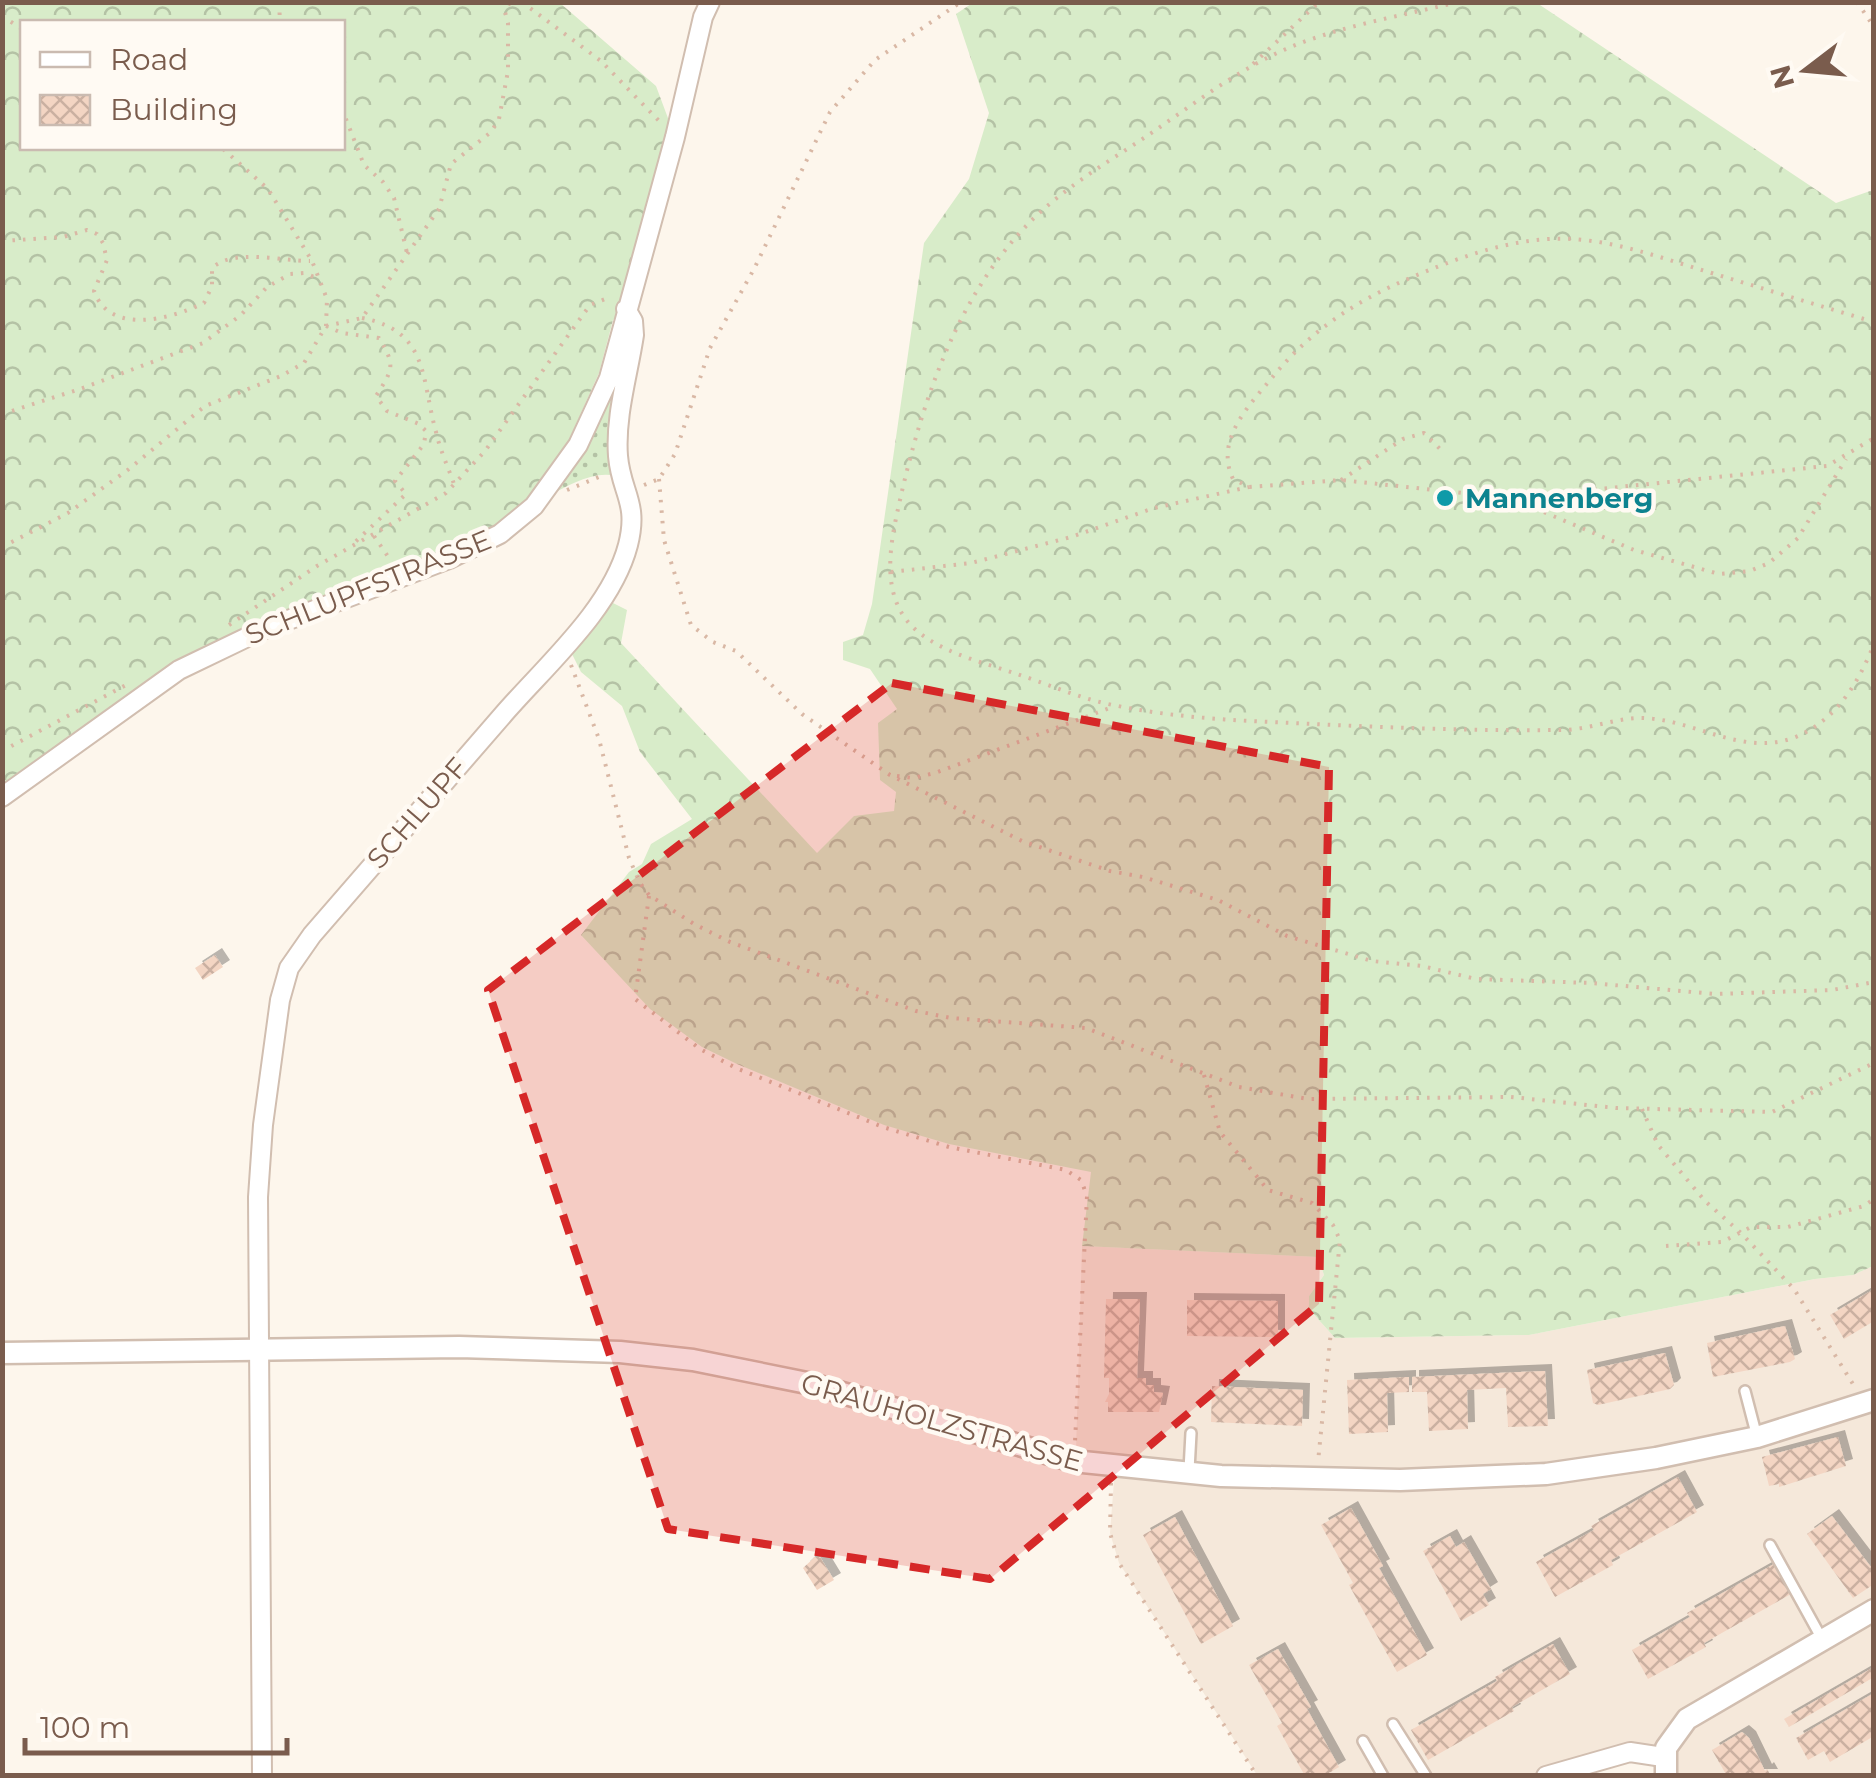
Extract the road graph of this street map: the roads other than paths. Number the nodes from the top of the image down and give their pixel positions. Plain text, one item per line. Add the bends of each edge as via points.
1 (710, 2) edge
2 (626, 309) junction
3 (2, 797) edge
4 (258, 1348) junction
5 (2, 1353) edge
6 (1745, 1391) dead end
7 (1869, 1402) edge
8 (1191, 1433) dead end
9 (1757, 1437) junction
10 (1189, 1473) junction
11 (1770, 1546) dead end
12 (1874, 1610) edge
13 (1823, 1640) junction
14 (1393, 1724) dead end
15 (1363, 1741) dead end
16 (1664, 1766) edge
17 (262, 1776) edge
18 (1383, 1776) edge
19 (1426, 1776) edge
20 (1546, 1776) edge

1 - 2 street, SCHLUPFSTRASSE
2 - 3 street, SCHLUPFSTRASSE via 609,378 578,445 540,498 500,534 192,663
2 - 4 street, SCHLUPF via 634,335 618,442 631,526 608,590 289,968 262,1137
4 - 5 street, GRAUHOLZSTRASSE
4 - 10 street, GRAUHOLZSTRASSE via 540,1349 692,1360 812,1384 1074,1462
4 - 17 street, SCHLUPF
6 - 9 lane
7 - 9 street, GRAUHOLZSTRASSE
8 - 10 lane
9 - 10 street, GRAUHOLZSTRASSE via 1546,1474 1400,1480
11 - 13 lane
12 - 13 street
13 - 16 street via 1696,1712 1676,1730
14 - 19 lane
15 - 18 lane
16 - 20 street via 1630,1752

